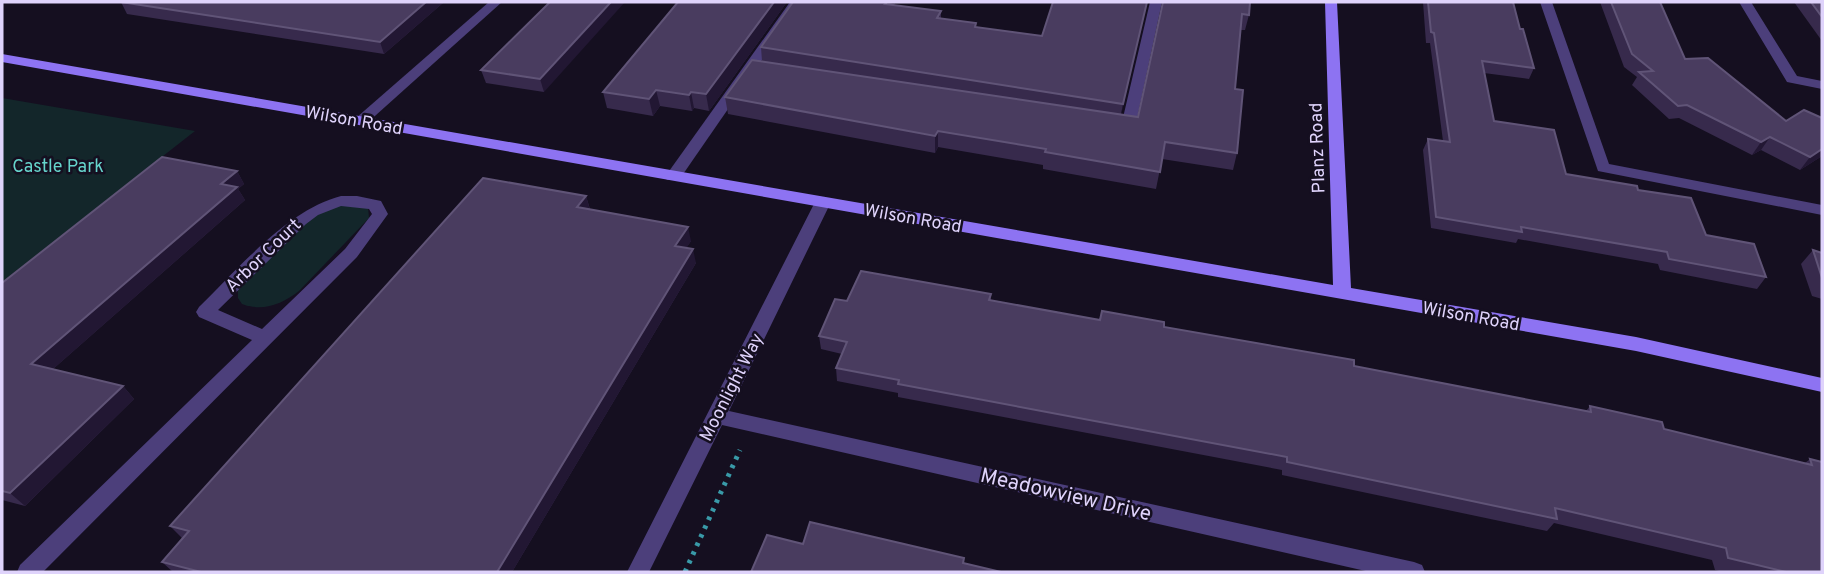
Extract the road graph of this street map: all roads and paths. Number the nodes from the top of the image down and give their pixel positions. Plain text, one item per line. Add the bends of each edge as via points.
1 (496, 2) edge
2 (796, 2) edge
3 (1156, 2) edge
4 (1331, 2) edge
5 (1546, 2) edge
6 (1745, 2) edge
7 (2, 58) edge
8 (1822, 85) edge
9 (362, 121) junction
10 (1101, 123) edge
11 (673, 177) junction
12 (823, 202) junction
13 (1822, 211) edge
14 (1342, 294) junction
15 (263, 337) junction
16 (1822, 385) edge
17 (717, 416) junction
18 (752, 424) junction
19 (28, 572) edge
20 (638, 572) edge
21 (685, 572) edge
22 (1415, 572) edge

1 - 9 street
2 - 11 street via 757,69
3 - 10 street via 1128,128
4 - 14 street, Planz Road
5 - 13 street via 1603,168
6 - 8 street via 1792,79
7 - 9 street, Wilson Road
9 - 11 street, Wilson Road
11 - 12 street, Wilson Road
12 - 14 street, Wilson Road
12 - 17 street, Moonlight Way
14 - 16 street, Wilson Road via 1636,344
15 - 15 street, Arbor Court via 205,312 304,215 335,202 359,200 375,205 380,214 351,253
15 - 19 street, Arbor Court
17 - 18 street, Meadowview Drive
17 - 20 street, Moonlight Way
18 - 21 path
18 - 22 street, Meadowview Drive

